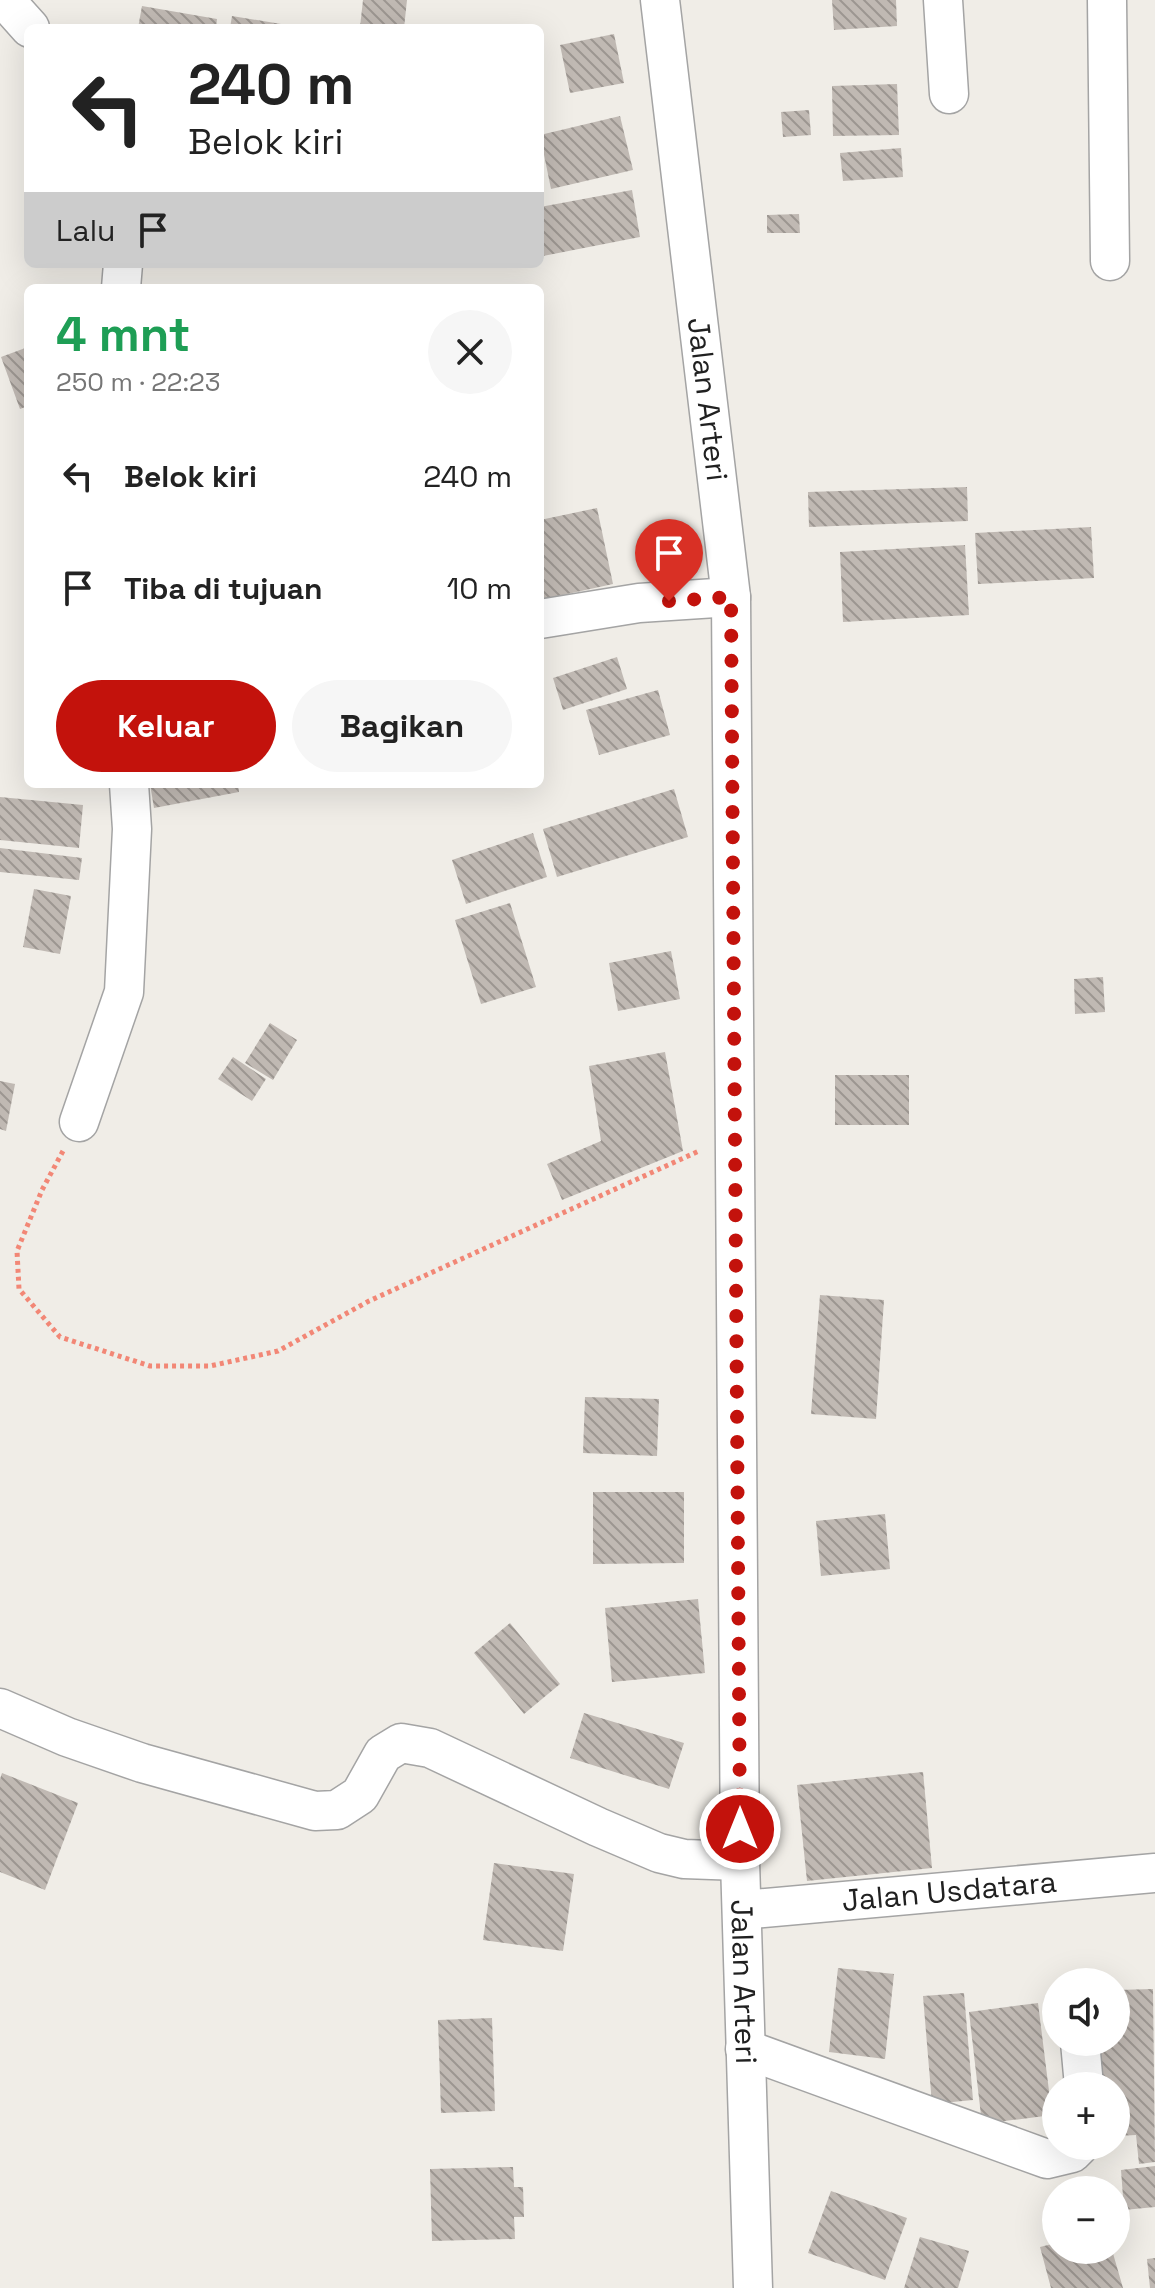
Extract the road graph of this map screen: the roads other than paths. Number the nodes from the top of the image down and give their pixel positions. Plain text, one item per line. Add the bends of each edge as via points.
1 (5, 0) edge
2 (660, 0) edge
3 (943, 0) edge
4 (1107, 0) edge
5 (26, 24) edge
6 (949, 94) dead end
7 (1110, 261) dead end
8 (731, 597) junction
9 (544, 618) edge
10 (129, 788) edge
11 (79, 1122) road end
12 (0, 1708) edge
13 (740, 1861) junction
14 (1155, 1873) edge
15 (742, 1910) junction
16 (745, 2049) junction
17 (1042, 2157) edge
18 (753, 2288) edge

1 - 5 street
2 - 8 street, Jalan Arteri
3 - 6 street
4 - 7 street
8 - 9 street via 639,603
8 - 13 street, Jalan Arteri
10 - 11 street via 124,992
12 - 13 street via 142,1763 315,1811 337,1810 360,1795 383,1754 401,1743 430,1748 659,1853
13 - 15 street, Jalan Arteri
14 - 15 street, Jalan Usdatara
15 - 16 street, Jalan Arteri
16 - 17 street
16 - 18 street, Jalan Arteri

